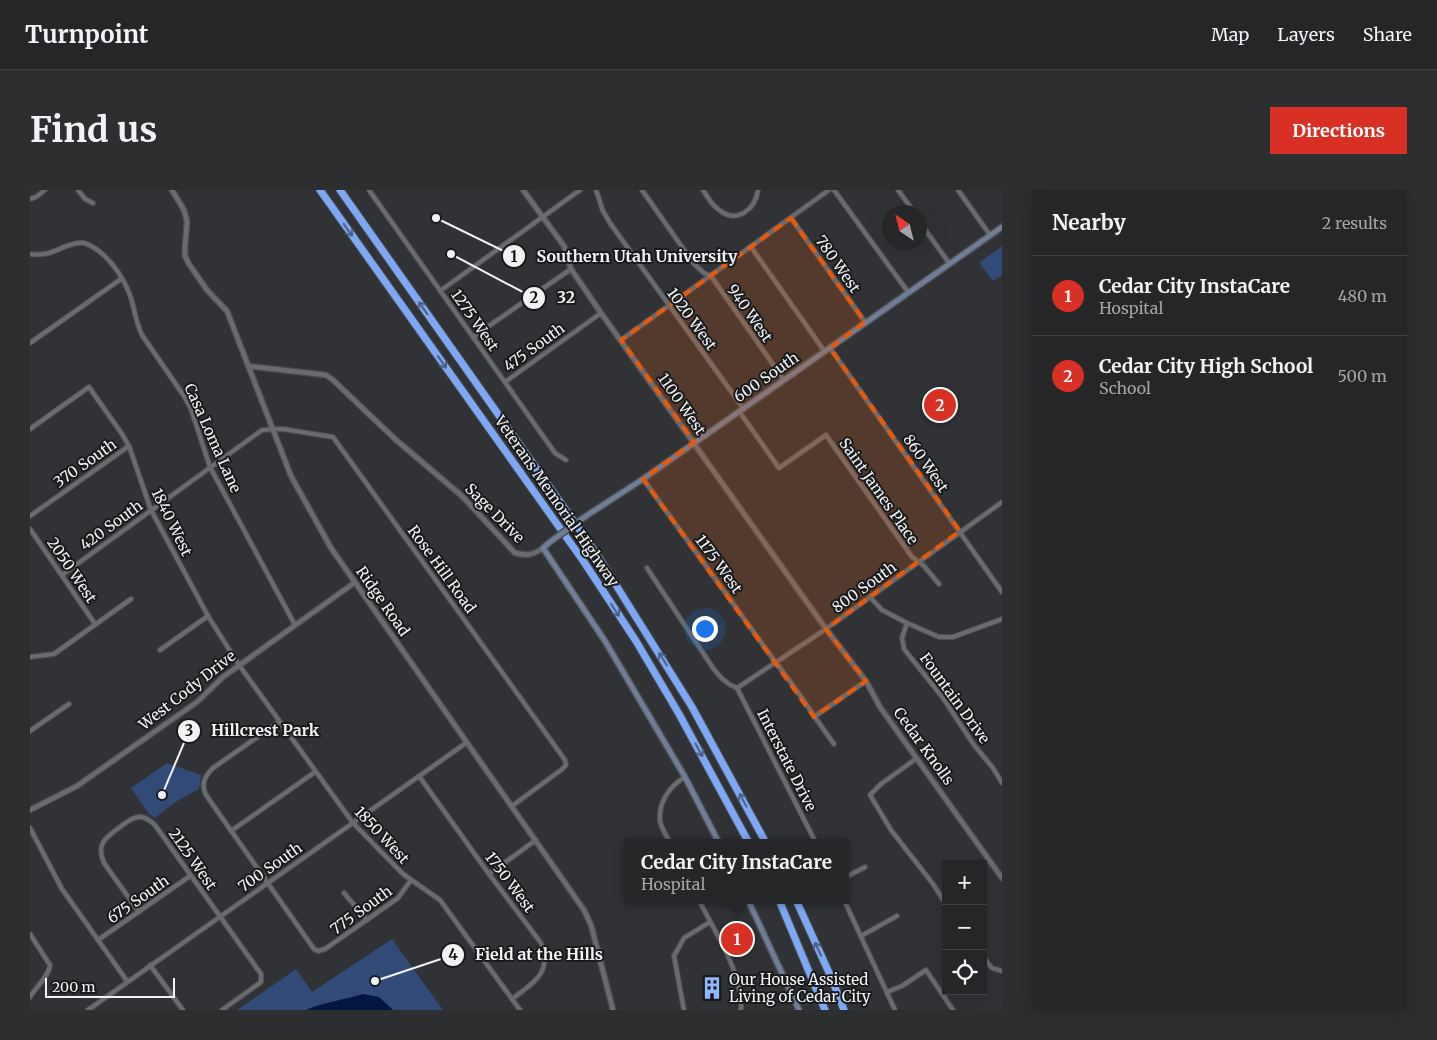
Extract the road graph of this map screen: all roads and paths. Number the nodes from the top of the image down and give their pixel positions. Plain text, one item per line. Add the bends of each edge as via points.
1 (45, 190) edge
2 (78, 190) edge
3 (172, 190) edge
4 (320, 190) edge
5 (340, 190) edge
6 (369, 190) edge
7 (523, 190) edge
8 (580, 190) edge
9 (596, 190) edge
10 (642, 190) edge
11 (703, 190) edge
12 (758, 190) edge
13 (829, 190) edge
14 (834, 190) edge
15 (898, 190) edge
16 (958, 190) edge
17 (30, 199) edge
18 (93, 203) dead end
19 (909, 205) edge
20 (542, 217) junction
21 (791, 218) junction
22 (1002, 227) edge
23 (927, 230) edge
24 (990, 235) junction
25 (751, 247) junction
26 (30, 254) edge
27 (950, 263) junction
28 (571, 269) junction
29 (710, 276) junction
30 (121, 279) junction
31 (440, 291) junction
32 (908, 292) junction
33 (668, 306) junction
34 (601, 313) junction
35 (865, 322) junction
36 (473, 336) junction
37 (621, 340) junction
38 (30, 343) edge
39 (830, 348) junction
40 (825, 352) junction
41 (248, 366) junction
42 (784, 380) junction
43 (505, 382) junction
44 (741, 410) junction
45 (272, 428) junction
46 (30, 429) edge
47 (694, 442) junction
48 (129, 446) junction
49 (566, 460) dead end
50 (210, 467) junction
51 (643, 479) junction
52 (1002, 502) edge
53 (151, 510) junction
54 (30, 516) edge
55 (30, 529) edge
56 (960, 531) junction
57 (543, 548) junction
58 (918, 562) junction
59 (647, 568) dead end
60 (62, 575) junction
61 (354, 583) junction
62 (938, 584) dead end
63 (1002, 592) edge
64 (870, 597) junction
65 (131, 599) dead end
66 (208, 616) junction
67 (1002, 619) edge
68 (906, 623) junction
69 (95, 624) junction
70 (295, 625) junction
71 (826, 629) junction
72 (160, 650) dead end
73 (30, 657) edge
74 (776, 663) junction
75 (239, 665) junction
76 (866, 681) junction
77 (737, 688) junction
78 (69, 704) dead end
79 (814, 717) junction
80 (279, 722) junction
81 (30, 731) edge
82 (466, 743) junction
83 (834, 744) dead end
84 (918, 758) junction
85 (315, 772) junction
86 (419, 776) junction
87 (685, 777) junction
88 (1002, 783) edge
89 (512, 806) junction
90 (30, 810) edge
91 (353, 823) junction
92 (30, 828) edge
93 (231, 831) junction
94 (668, 839) edge
95 (717, 839) edge
96 (747, 839) edge
97 (764, 839) edge
98 (814, 839) edge
99 (536, 840) junction
100 (866, 867) dead end
101 (489, 874) junction
102 (190, 876) junction
103 (849, 876) edge
104 (1002, 878) edge
105 (412, 880) junction
106 (268, 883) junction
107 (344, 893) dead end
108 (942, 898) edge
109 (701, 904) edge
110 (750, 904) edge
111 (781, 904) edge
112 (798, 904) edge
113 (846, 904) edge
114 (139, 912) junction
115 (221, 916) junction
116 (896, 916) dead end
117 (367, 920) junction
118 (710, 922) junction
119 (30, 934) edge
120 (861, 936) junction
121 (98, 940) junction
122 (987, 962) edge
123 (150, 965) junction
124 (1002, 972) edge
125 (831, 977) junction
126 (127, 981) junction
127 (887, 992) junction
128 (30, 997) edge
129 (512, 999) junction
130 (88, 1010) edge
131 (183, 1010) edge
132 (222, 1010) edge
133 (520, 1010) edge
134 (613, 1010) edge
135 (684, 1010) edge
136 (741, 1010) edge
137 (799, 1010) edge
138 (825, 1010) edge
139 (844, 1010) edge
140 (848, 1010) edge
141 (895, 1010) edge
142 (953, 1010) edge

1 - 17 street
2 - 18 street via 85,200
3 - 41 street, Ridge Road via 187,220 185,256 207,290 227,311
4 -> 96 highway, Veterans Memorial Highway via 584,562 636,641
97 -> 5 highway, Veterans Memorial Highway via 692,707 596,553
6 - 31 street, 1275 West
7 - 20 street, 1100 West
8 - 20 street
9 - 33 street, 1020 West via 602,211
10 - 29 street, 940 West via 694,264
11 - 12 street via 717,209 730,216 753,207
13 - 21 street
14 - 32 street
15 - 19 street
16 - 24 street
20 - 28 street, 1100 West via 564,246
20 - 31 street
21 - 25 street
21 - 35 street, 780 West
22 - 24 main road, 600 South
23 - 27 street
24 - 27 main road, 600 South
25 - 29 street
25 - 40 street
26 - 30 street, Casa Loma Lane via 49,254 84,243 106,256
27 - 32 main road, 600 South
28 - 34 street, 1100 West
28 - 36 street
29 - 33 street
29 - 42 street, 940 West
30 - 38 street
30 - 50 street, Casa Loma Lane via 142,335 188,403
31 - 36 street, 1275 West
32 - 35 main road, 600 South
33 - 37 street
33 - 44 street, 1020 West
34 - 37 street, 1100 West
34 - 43 street, 475 South
35 - 39 main road, 600 South
36 - 43 street, 1275 West
37 - 47 street, 1100 West
39 - 40 main road, 600 South
39 - 56 street, 860 West
40 - 42 main road, 600 South
41 - 45 street, Ridge Road
41 - 57 street, Sage Drive via 326,376 333,380 462,496 515,553 533,555
42 - 44 main road, 600 South
43 - 49 street, 1275 West via 555,453
44 - 47 main road, 600 South
44 - 58 street, Saint James Place via 779,468 826,435
45 - 50 street, 420 South via 262,430
45 - 61 street, Ridge Road via 291,476
45 - 89 street, Rose Hill Road via 327,435 337,442 565,760 566,765 561,770
46 - 48 street, 1840 West via 89,388
47 - 51 main road, 600 South
47 - 71 street, 1100 West
48 - 53 street, 1840 West
48 - 54 street, 370 South
50 - 53 street, 420 South
50 - 70 street, Casa Loma Lane
51 - 57 main road, 600 South, bridge
51 - 74 street, 1175 West
52 - 56 street, 800 South
53 - 60 street, 420 South
53 - 66 street, 1840 West
55 - 60 street, 2050 West
56 - 58 street, 800 South
56 - 63 street, 860 West
57 - 87 main road, Sage Drive via 605,641
58 - 62 street
58 - 64 street, 800 South
59 - 77 street via 713,668 729,685
60 - 69 street, 2050 West
61 - 70 street, West Cody Drive
61 - 82 street, Ridge Road
64 - 68 street via 882,610
64 - 71 street, 800 South
65 - 69 street
66 - 72 street
66 - 75 street, 1840 West
67 - 68 street via 953,637 939,637
68 - 88 street, Fountain Drive via 902,638 904,649 944,698
69 - 73 street via 54,654
70 - 75 street, West Cody Drive
71 - 74 street, 800 South
71 - 76 street, Cedar Knolls
74 - 77 street, 800 South
74 - 79 street, 1175 West
75 - 80 street, 1850 West
75 - 90 street, West Cody Drive via 197,702 77,786
76 - 79 street
76 - 84 street, Cedar Knolls via 880,707
77 - 98 street, Interstate Drive
78 - 81 street
79 - 83 street, 1175 West
80 - 85 street, 1850 West
80 - 93 street via 206,775 203,782 206,795
82 - 86 street, 700 South
82 - 89 street, Ridge Road
84 - 104 street, Cedar Knolls
84 - 108 street via 870,795
85 - 91 street, 1850 West
85 - 93 street
86 - 91 street, 700 South
86 - 101 street, 1750 West
87 - 94 street via 667,793 660,809 660,822
87 - 95 main road, Sage Drive
89 - 99 street, Ridge Road
91 - 105 street, 1850 West
91 - 106 street, 700 South
92 - 121 street via 56,879
93 - 106 street
99 - 101 street
99 - 134 street, Ridge Road via 588,917
100 - 103 street
101 - 129 street, 1750 West via 545,952 544,969 539,977
102 - 114 street, 675 South
102 - 114 street, 2125 West via 155,825 144,818 129,820 107,837 101,854
102 - 115 street, 2125 West
105 - 117 street, 775 South via 398,898
105 - 129 street, 1850 West via 440,900
106 - 115 street, 700 South
106 - 117 street, 775 South via 318,951
107 - 117 street
109 - 118 street
110 - 137 main road
111 - 138 highway
125 -> 112 highway
113 - 120 street
114 - 121 street, 675 South
115 - 123 street, 700 South
115 - 132 street, 2125 West via 261,974 261,982
116 - 120 street
118 - 135 street via 684,938 674,956
118 - 136 street via 736,975
119 - 128 street via 50,965 49,973
120 - 127 street
121 - 126 street
122 - 124 street
123 - 126 street, 700 South
123 - 131 street
125 - 139 highway
125 - 140 highway
126 - 130 street, 700 South
127 - 141 street
127 - 142 street via 926,970
129 - 133 street, 1850 West

